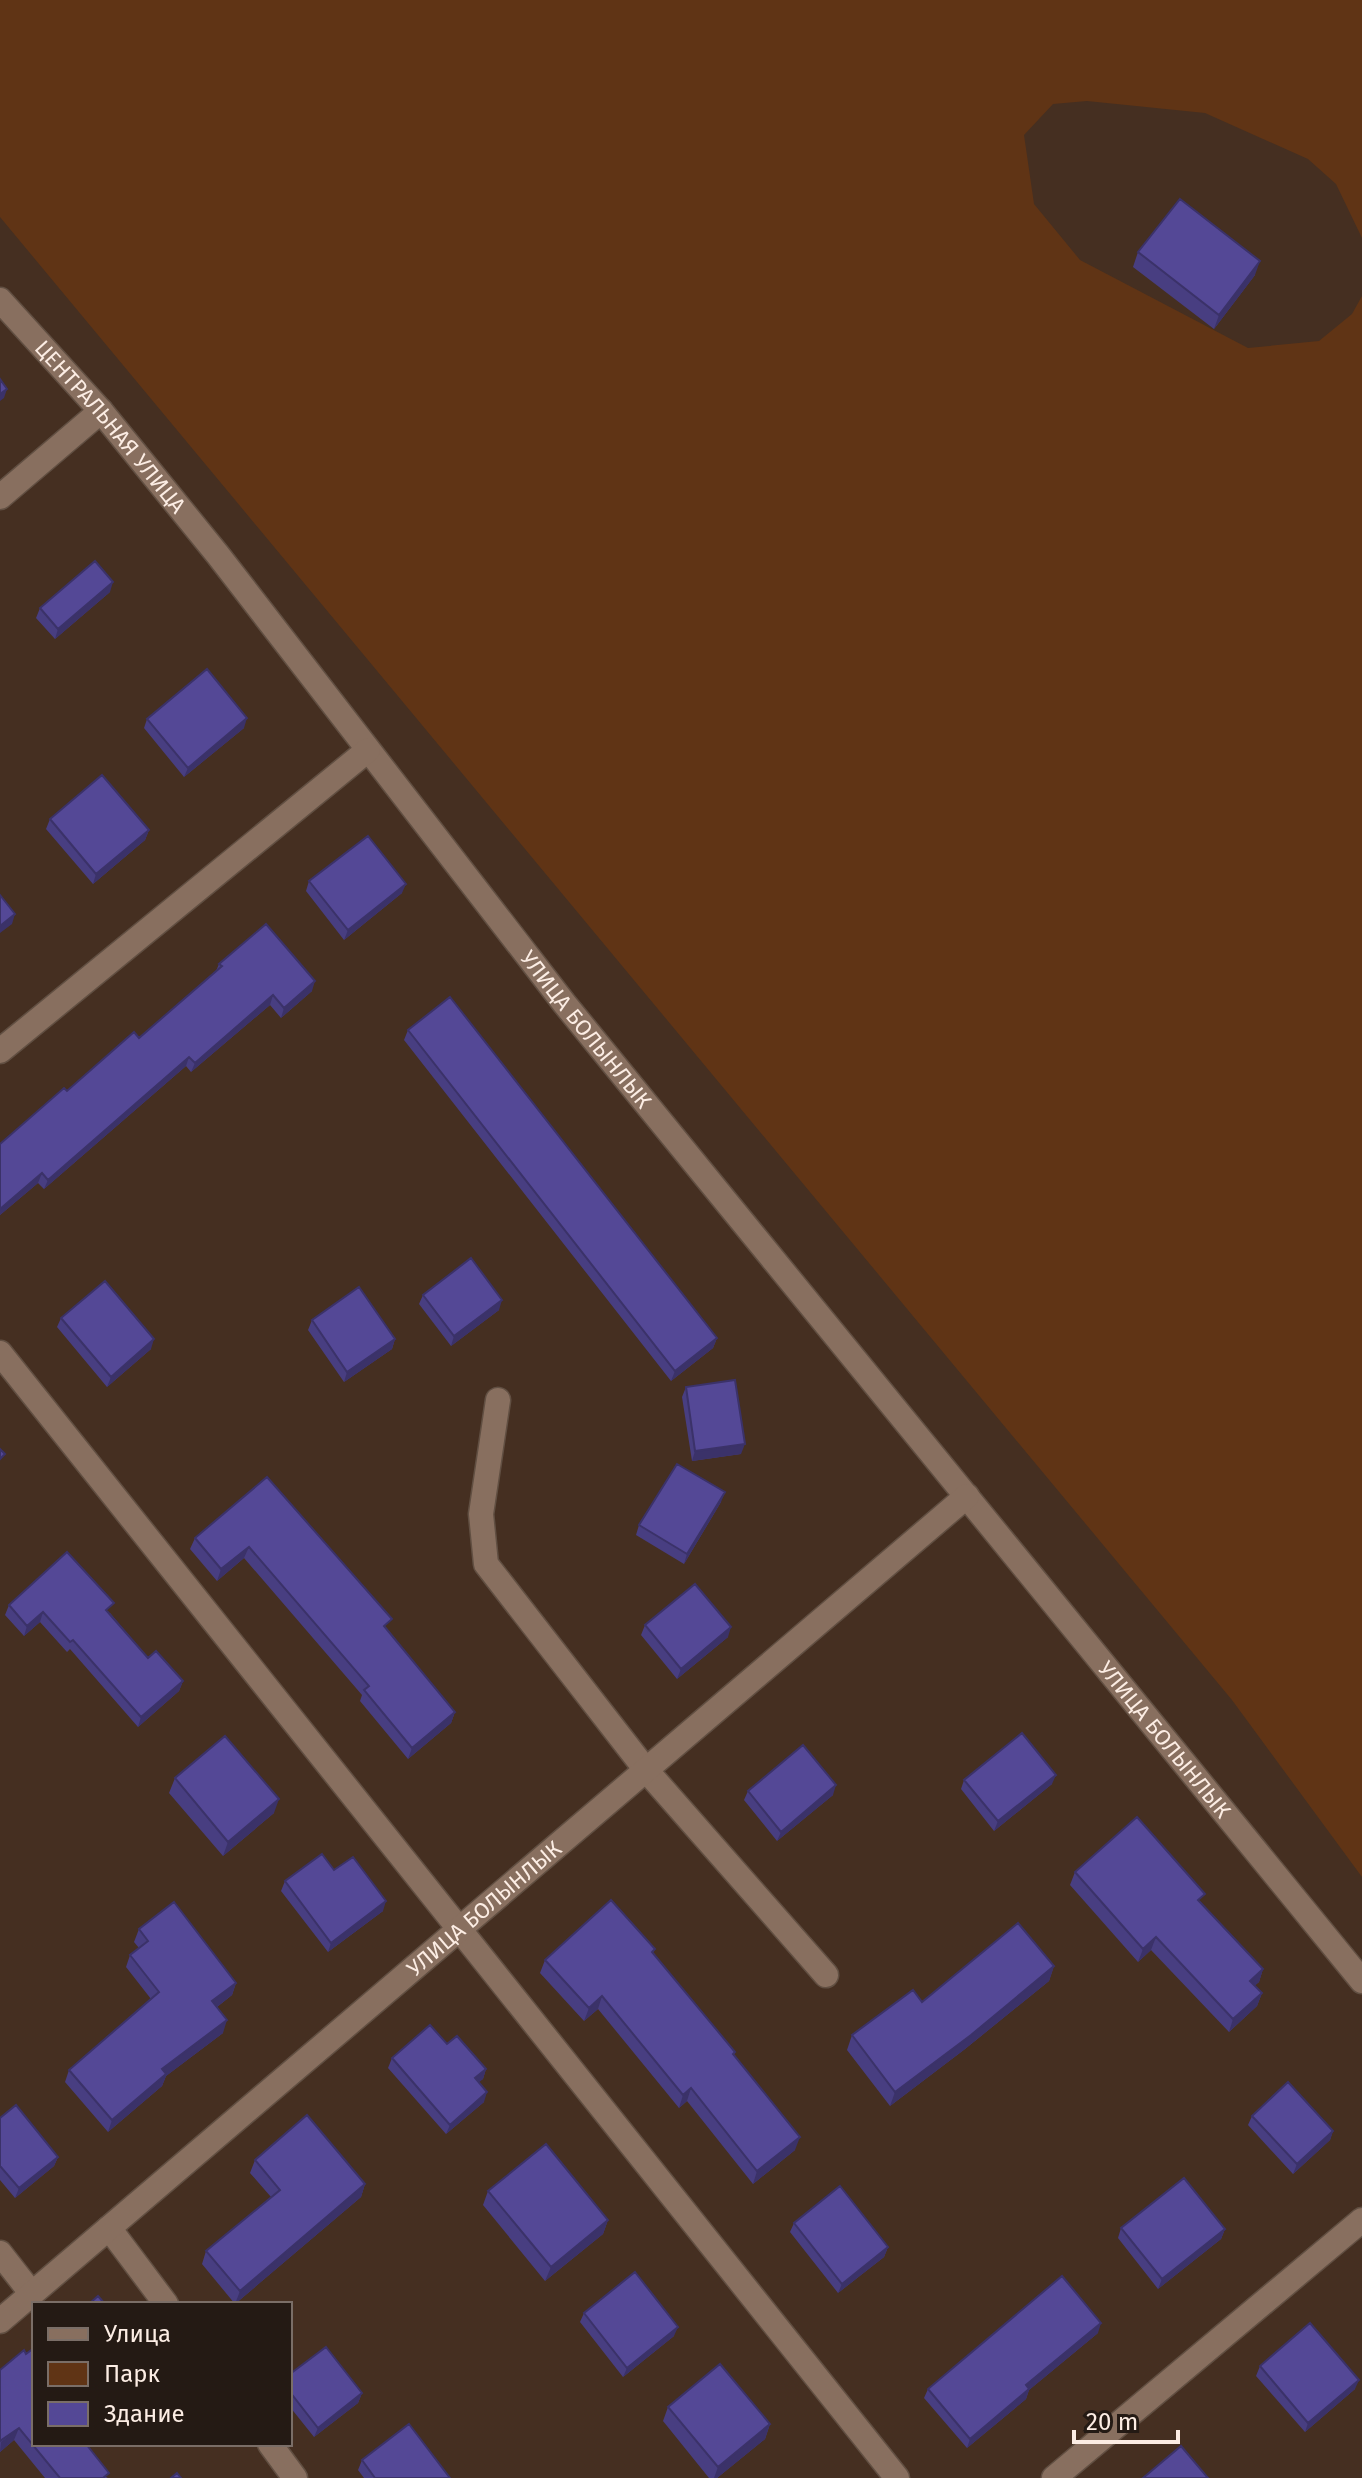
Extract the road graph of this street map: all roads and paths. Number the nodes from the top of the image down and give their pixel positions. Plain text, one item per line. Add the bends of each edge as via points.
1 (0, 300) edge
2 (101, 411) junction
3 (0, 497) edge
4 (218, 555) joint
5 (368, 750) junction
6 (0, 1051) edge
7 (0, 1353) edge
8 (498, 1400) dead end
9 (967, 1496) junction
10 (646, 1770) junction
11 (460, 1929) junction
12 (826, 1975) dead end
13 (1362, 1981) edge
14 (1362, 2220) edge
15 (109, 2228) junction
16 (0, 2253) edge
17 (32, 2294) junction
18 (164, 2302) edge
19 (0, 2321) edge
20 (271, 2446) edge
21 (295, 2478) edge
22 (897, 2478) edge
23 (1054, 2478) edge

1 - 2 street, ЦЕНТРАЛЬНАЯ УЛИЦА
2 - 3 street
2 - 4 street, ЦЕНТРАЛЬНАЯ УЛИЦА
4 - 5 street, УЛИЦА БОЛЫНЛЫК
5 - 6 street
5 - 9 street, УЛИЦА БОЛЫНЛЫК via 564,1003
7 - 11 street
8 - 10 street via 481,1514 486,1564
9 - 10 street, УЛИЦА БОЛЫНЛЫК
9 - 13 street, УЛИЦА БОЛЫНЛЫК
10 - 11 street, УЛИЦА БОЛЫНЛЫК
10 - 12 street
11 - 15 street, УЛИЦА БОЛЫНЛЫК
11 - 22 street
14 - 23 street
15 - 17 street, УЛИЦА БОЛЫНЛЫК
15 - 18 street
16 - 17 street
17 - 19 street, УЛИЦА БОЛЫНЛЫК
20 - 21 street

